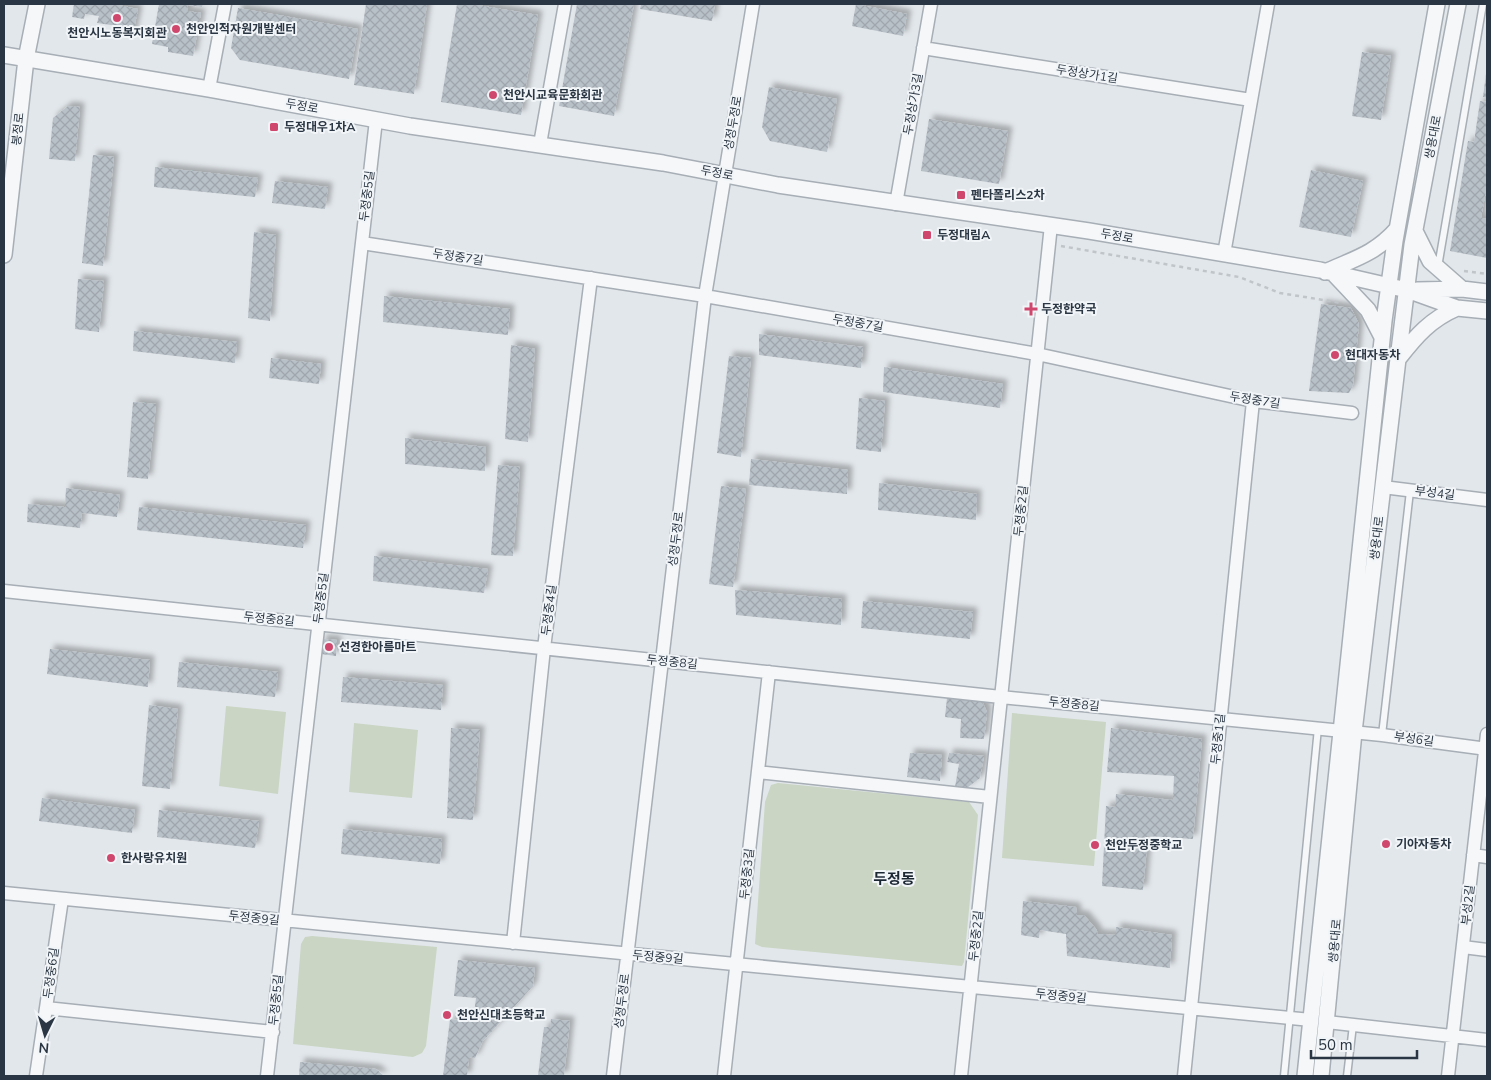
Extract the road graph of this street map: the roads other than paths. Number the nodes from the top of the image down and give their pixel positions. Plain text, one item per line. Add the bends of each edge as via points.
1 (37, 4) edge
2 (225, 4) edge
3 (565, 4) edge
4 (753, 4) edge
5 (931, 4) edge
6 (1268, 4) edge
7 (1437, 4) edge
8 (1458, 4) edge
9 (1483, 4) edge
10 (4, 47) edge
11 (923, 48) junction
12 (4, 55) edge
13 (26, 59) junction
14 (210, 89) junction
15 (1251, 100) junction
16 (376, 120) junction
17 (540, 144) junction
18 (724, 175) junction
19 (896, 204) junction
20 (1051, 225) junction
21 (1397, 229) junction
22 (1415, 230) junction
23 (362, 243) junction
24 (1224, 254) junction
25 (4, 256) edge
26 (1438, 268) junction
27 (1325, 272) junction
28 (591, 278) junction
29 (1388, 287) junction
30 (1462, 288) junction
31 (1407, 290) junction
32 (1487, 292) edge
33 (705, 296) junction
34 (1457, 308) junction
35 (1487, 311) edge
36 (1382, 337) junction
37 (1037, 354) junction
38 (1398, 359) junction
39 (1253, 401) junction
40 (1352, 413) dead end
41 (1382, 487) junction
42 (1410, 490) junction
43 (1487, 500) edge
44 (4, 591) edge
45 (318, 624) junction
46 (544, 648) junction
47 (661, 661) junction
48 (769, 672) junction
49 (1001, 697) junction
50 (1220, 719) junction
51 (1318, 728) junction
52 (1347, 731) junction
53 (1487, 734) edge
54 (1382, 735) junction
55 (1486, 749) edge
56 (758, 772) junction
57 (990, 797) junction
58 (1473, 856) junction
59 (1487, 857) edge
60 (4, 893) edge
61 (62, 899) junction
62 (285, 921) junction
63 (513, 943) junction
64 (1463, 947) junction
65 (1487, 950) edge
66 (628, 954) junction
67 (737, 964) junction
68 (970, 987) junction
69 (46, 1008) junction
70 (1191, 1009) junction
71 (1290, 1018) junction
72 (1311, 1020) junction
73 (1327, 1022) junction
74 (1353, 1025) junction
75 (273, 1032) junction
76 (1453, 1036) junction
77 (1487, 1040) edge
78 (36, 1076) edge
79 (267, 1076) edge
80 (613, 1076) edge
81 (724, 1076) edge
82 (961, 1076) edge
83 (1184, 1076) edge
84 (1284, 1076) edge
85 (1305, 1076) edge
86 (1321, 1076) edge
87 (1347, 1076) edge
88 (1448, 1076) edge

1 - 13 street, 봉정로
2 - 14 street
3 - 17 street
4 - 18 street, 성정두정로
5 - 11 street, 두정상가3길
6 - 15 street
7 - 21 street, 쌍용대로
8 - 22 street, 쌍용대로
9 - 26 lane
10 - 13 street, 두정로
11 - 15 street, 두정상가1길
11 - 19 street, 두정상가3길
12 - 13 street, 두정로
13 - 14 street, 두정로
13 - 25 street, 봉정로
14 - 16 street, 두정로
15 - 24 street
16 - 17 street, 두정로
16 - 23 street, 두정중5길
17 - 18 street, 두정로
18 - 19 street, 두정로
18 - 33 street, 성정두정로
19 - 20 street, 두정로
20 - 24 street, 두정로
20 - 37 street, 두정중2길
21 - 27 street via 1387,241 1361,258
21 - 29 street, 쌍용대로
22 - 26 street via 1430,261
22 - 31 street, 쌍용대로
23 - 28 street, 두정중7길
23 - 45 street, 두정중5길
24 - 27 street, 두정로
26 - 30 street
27 - 29 street, 두정로
27 - 36 street via 1338,277 1366,307
28 - 33 street, 두정중7길
28 - 46 street, 두정중4길
29 - 31 street, 두정로
29 - 36 street, 쌍용대로
30 - 31 street, 두정로
30 - 32 street, 두정로
31 - 34 street, 두정로
31 - 38 street, 쌍용대로
33 - 37 street, 두정중7길
33 - 47 street, 성정두정로
34 - 35 street, 두정로
34 - 38 street via 1429,323
36 - 52 street, 쌍용대로
37 - 39 street, 두정중7길
37 - 49 street, 두정중2길
38 - 41 street, 쌍용대로
39 - 40 street, 두정중7길
39 - 50 street, 두정중1길
41 - 42 street, 부성4길
41 - 52 street, 쌍용대로
42 - 43 street, 부성4길
42 - 54 lane
44 - 45 street, 두정중8길
45 - 46 street, 두정중8길
45 - 62 street, 두정중5길
46 - 47 street, 두정중8길
46 - 63 street, 두정중4길
47 - 48 street, 두정중8길
47 - 66 street, 성정두정로
48 - 49 street, 두정중8길
48 - 56 street, 두정중3길
49 - 50 street, 두정중8길
49 - 57 street, 두정중2길
50 - 51 street, 두정중8길
50 - 70 street, 두정중1길
51 - 52 street, 두정중8길
51 - 71 lane
52 - 54 street, 부성6길
52 - 72 street, 쌍용대로
52 - 73 street, 쌍용대로
53 - 55 street, 부성2길
54 - 55 street, 부성6길
55 - 58 street, 부성2길
56 - 57 street
56 - 67 street, 두정중3길
57 - 68 street, 두정중2길
58 - 59 street
58 - 64 street, 부성2길
60 - 61 street, 두정중9길
61 - 62 street, 두정중9길
61 - 69 street, 두정중6길
62 - 63 street, 두정중9길
62 - 75 street, 두정중5길
63 - 66 street, 두정중9길
64 - 65 street
64 - 76 street, 부성2길
66 - 67 street, 두정중9길
66 - 80 street, 성정두정로
67 - 68 street, 두정중9길
67 - 81 street, 두정중3길
68 - 70 street, 두정중9길
68 - 82 street, 두정중2길
69 - 75 street
69 - 78 street, 두정중6길
70 - 71 street, 두정중9길
70 - 83 street, 두정중1길
71 - 72 street, 두정중9길
71 - 84 lane
72 - 85 street, 쌍용대로
73 - 74 street
73 - 86 street, 쌍용대로
74 - 76 street
74 - 87 lane
75 - 79 street, 두정중5길
76 - 77 street
76 - 88 street, 부성2길

